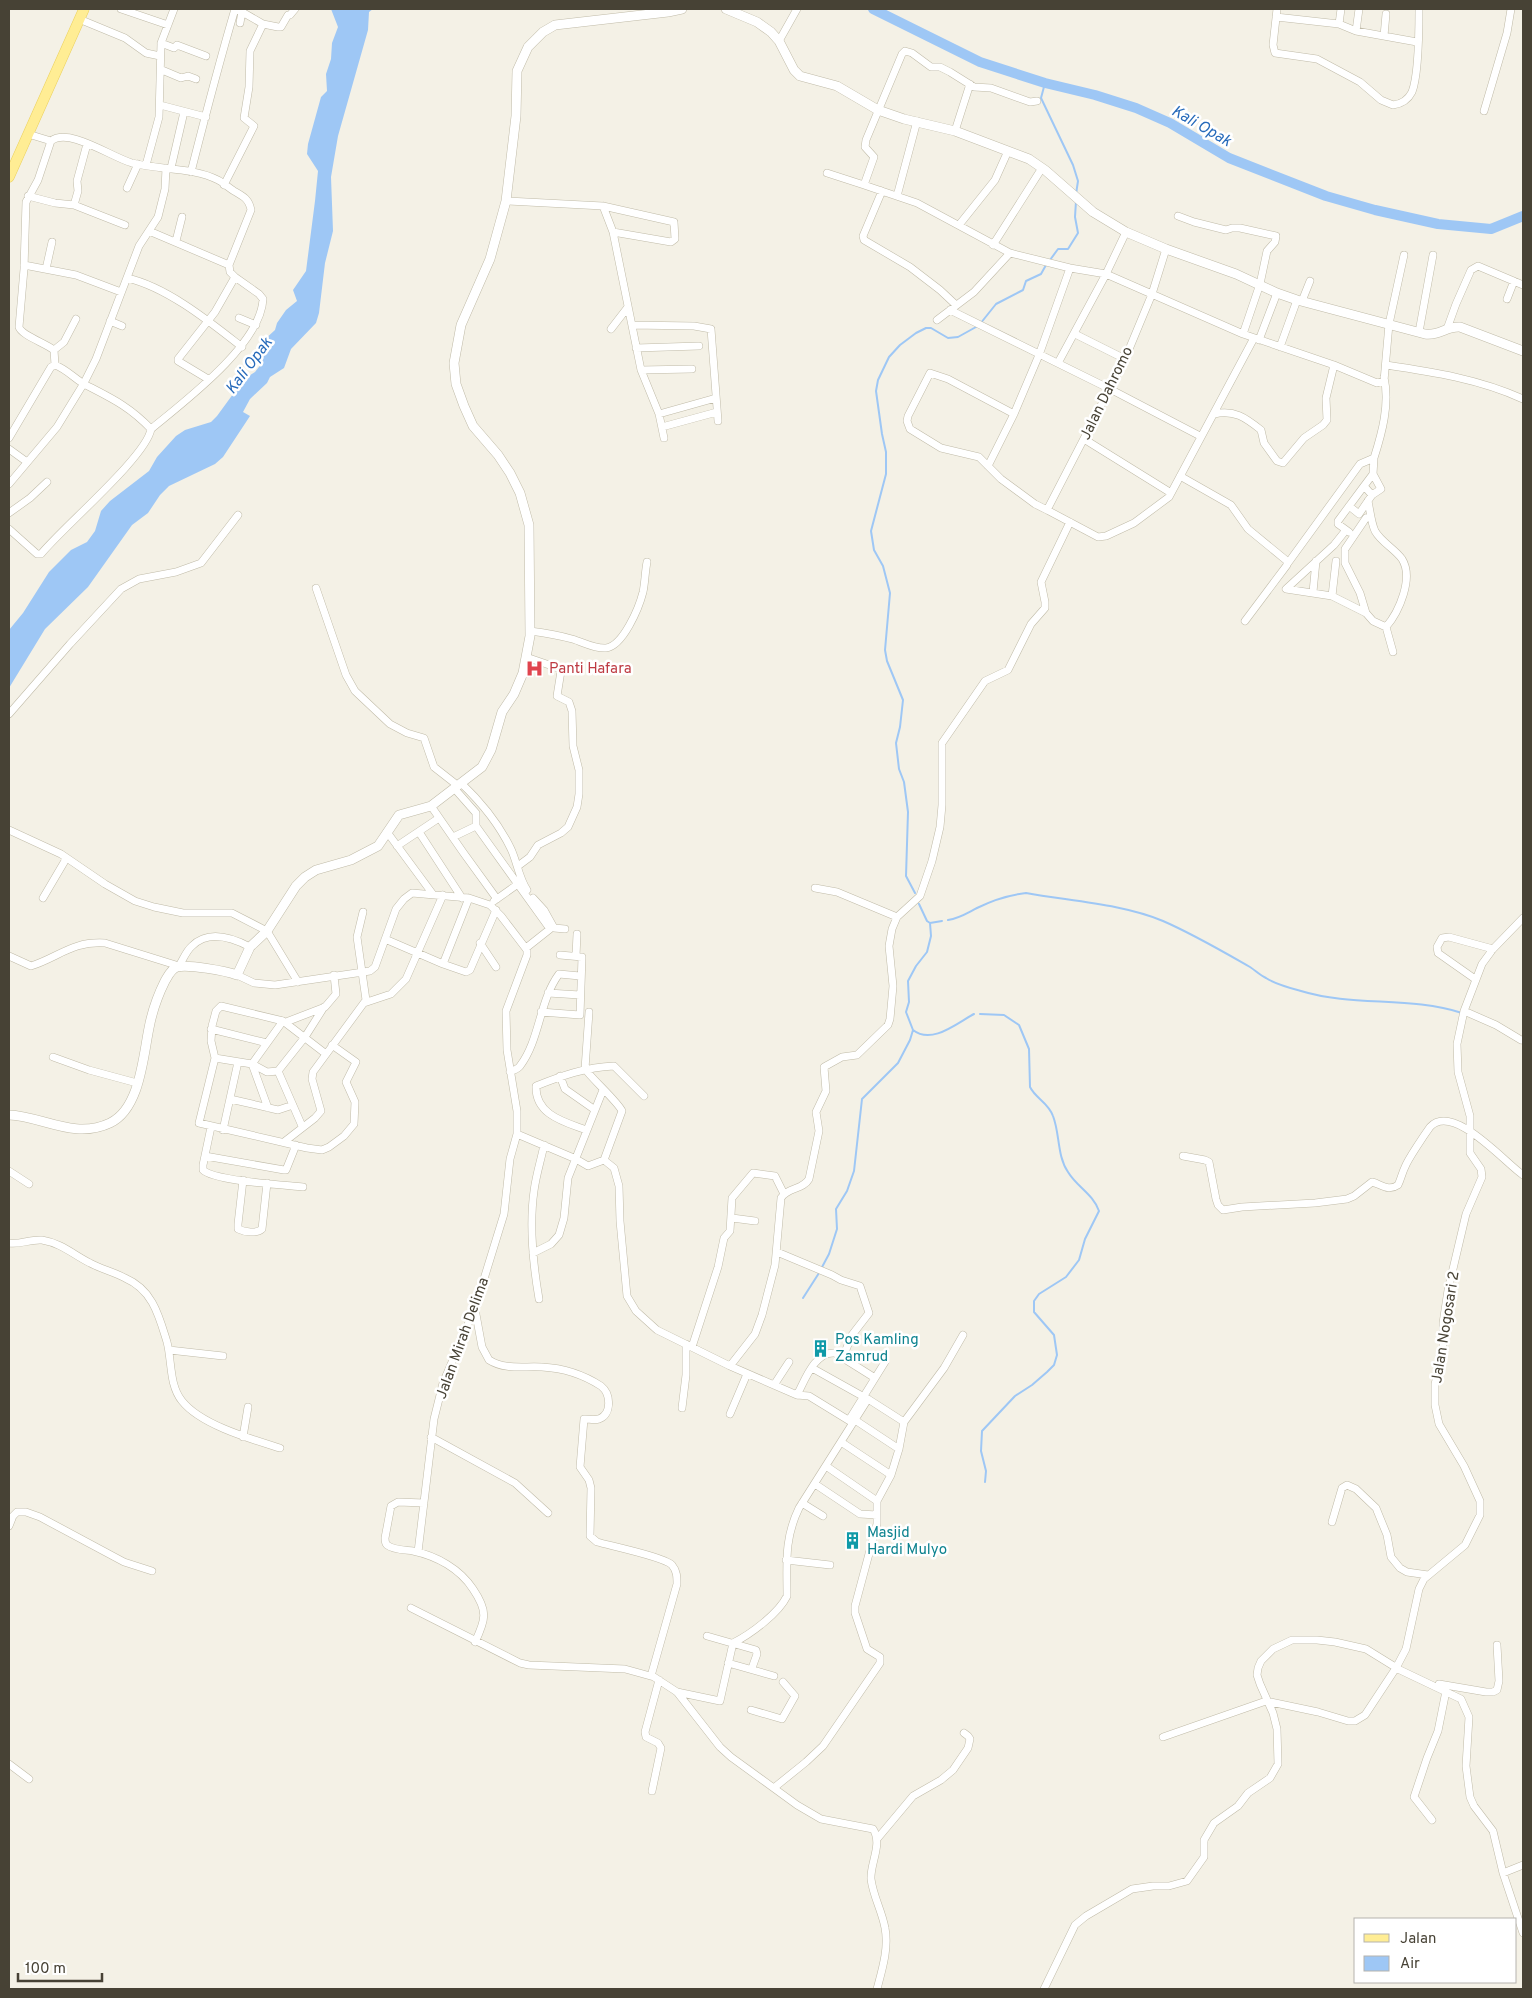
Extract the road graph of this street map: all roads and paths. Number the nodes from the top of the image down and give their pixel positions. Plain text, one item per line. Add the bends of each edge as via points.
1 (84, 9) edge
2 (121, 9) edge
3 (174, 9) edge
4 (238, 9) edge
5 (295, 9) edge
6 (682, 9) edge
7 (726, 9) edge
8 (797, 9) edge
9 (1341, 9) edge
10 (1359, 9) edge
11 (1419, 9) edge
12 (1511, 9) edge
13 (1276, 13) edge
14 (1386, 14) dead end
15 (79, 19) junction
16 (240, 23) dead end
17 (263, 24) junction
18 (1339, 24) junction
19 (168, 26) junction
20 (1356, 31) junction
21 (1384, 36) junction
22 (779, 41) junction
23 (1418, 42) junction
24 (161, 43) junction
25 (160, 56) junction
26 (206, 56) dead end
27 (162, 70) junction
28 (196, 79) dead end
29 (970, 84) junction
30 (1037, 101) dead end
31 (160, 105) junction
32 (878, 110) junction
33 (1484, 111) dead end
34 (184, 112) junction
35 (206, 117) junction
36 (917, 121) junction
37 (955, 131) junction
38 (28, 134) junction
39 (51, 141) junction
40 (87, 144) junction
41 (1008, 151) junction
42 (142, 165) junction
43 (168, 168) junction
44 (1042, 168) junction
45 (191, 172) junction
46 (827, 172) dead end
47 (9, 177) edge
48 (224, 185) junction
49 (864, 185) junction
50 (127, 188) dead end
51 (882, 191) junction
52 (28, 196) junction
53 (897, 196) junction
54 (506, 201) junction
55 (74, 205) junction
56 (603, 206) junction
57 (1178, 216) dead end
58 (182, 217) dead end
59 (125, 225) dead end
60 (959, 225) junction
61 (149, 231) junction
62 (613, 232) junction
63 (1126, 232) junction
64 (176, 241) junction
65 (52, 242) dead end
66 (993, 245) junction
67 (1166, 249) junction
68 (1010, 253) junction
69 (1404, 255) dead end
70 (1432, 255) dead end
71 (24, 265) junction
72 (228, 265) junction
73 (1070, 268) junction
74 (46, 269) junction
75 (1106, 274) junction
76 (127, 278) junction
77 (235, 278) junction
78 (1310, 281) dead end
79 (1514, 281) junction
80 (1260, 284) junction
81 (1523, 284) edge
82 (121, 292) junction
83 (1277, 293) junction
84 (1152, 294) junction
85 (1507, 299) dead end
86 (1299, 300) junction
87 (628, 307) junction
88 (953, 308) junction
89 (239, 318) dead end
90 (76, 319) dead end
91 (937, 320) dead end
92 (110, 321) junction
93 (208, 322) junction
94 (1389, 324) junction
95 (632, 325) junction
96 (122, 326) dead end
97 (256, 326) junction
98 (611, 329) dead end
99 (1447, 329) junction
100 (1419, 332) junction
101 (1075, 334) junction
102 (1243, 334) junction
103 (1256, 339) junction
104 (699, 346) dead end
105 (242, 347) junction
106 (1280, 347) junction
107 (636, 348) junction
108 (54, 350) junction
109 (1523, 351) edge
110 (1040, 355) junction
111 (1125, 359) junction
112 (1058, 363) junction
113 (55, 365) junction
114 (1334, 365) junction
115 (1386, 365) junction
116 (692, 368) dead end
117 (641, 370) junction
118 (1384, 376) junction
119 (208, 379) junction
120 (84, 383) junction
121 (1110, 389) junction
122 (716, 398) junction
123 (1523, 399) edge
124 (717, 412) junction
125 (659, 414) junction
126 (1014, 414) junction
127 (1214, 414) junction
128 (718, 421) dead end
129 (662, 427) junction
130 (151, 430) junction
131 (1200, 436) junction
132 (9, 438) edge
133 (664, 438) dead end
134 (1084, 439) junction
135 (9, 449) edge
136 (1374, 458) junction
137 (27, 462) junction
138 (988, 466) junction
139 (1374, 474) junction
140 (1180, 476) junction
141 (47, 482) dead end
142 (9, 484) edge
143 (1364, 486) junction
144 (1171, 493) junction
145 (1370, 498) junction
146 (1349, 506) junction
147 (1047, 510) junction
148 (9, 514) edge
149 (238, 516) dead end
150 (1363, 516) junction
151 (1070, 522) junction
152 (1373, 523) junction
153 (9, 529) edge
154 (1346, 530) junction
155 (1354, 535) junction
156 (1336, 561) junction
157 (647, 562) dead end
158 (1288, 563) junction
159 (1315, 563) junction
160 (1345, 564) junction
161 (316, 588) dead end
162 (1313, 592) junction
163 (1332, 596) junction
164 (1366, 613) junction
165 (1245, 621) dead end
166 (1386, 627) junction
167 (530, 631) junction
168 (1393, 652) dead end
169 (526, 657) junction
170 (9, 714) edge
171 (458, 785) junction
172 (430, 806) junction
173 (439, 818) junction
174 (476, 826) junction
175 (9, 830) edge
176 (387, 832) junction
177 (419, 832) junction
178 (453, 837) junction
179 (398, 846) junction
180 (66, 859) junction
181 (518, 866) junction
182 (518, 884) junction
183 (815, 888) dead end
184 (432, 893) junction
185 (443, 895) junction
186 (43, 898) dead end
187 (466, 898) junction
188 (497, 899) junction
189 (493, 908) junction
190 (363, 912) dead end
191 (897, 917) junction
192 (1523, 918) edge
193 (565, 929) dead end
194 (268, 931) junction
195 (577, 934) dead end
196 (385, 938) junction
197 (480, 943) junction
198 (250, 948) junction
199 (1493, 949) junction
200 (527, 950) junction
201 (418, 953) junction
202 (560, 955) dead end
203 (9, 956) edge
204 (576, 956) junction
205 (443, 964) junction
206 (179, 966) junction
207 (496, 967) dead end
208 (362, 972) junction
209 (238, 975) junction
210 (334, 975) junction
211 (580, 976) junction
212 (1475, 978) junction
213 (298, 982) junction
214 (548, 994) junction
215 (580, 995) junction
216 (364, 1003) junction
217 (324, 1007) junction
218 (1464, 1011) junction
219 (541, 1012) junction
220 (589, 1012) dead end
221 (284, 1022) junction
222 (211, 1028) junction
223 (305, 1037) junction
224 (1520, 1040) dead end
225 (267, 1043) junction
226 (332, 1046) junction
227 (326, 1054) junction
228 (53, 1057) dead end
229 (215, 1058) junction
230 (238, 1062) junction
231 (252, 1064) junction
232 (585, 1069) junction
233 (278, 1070) junction
234 (510, 1072) junction
235 (560, 1076) junction
236 (137, 1083) junction
237 (603, 1090) junction
238 (644, 1096) dead end
239 (230, 1099) junction
240 (293, 1105) junction
241 (268, 1108) junction
242 (595, 1110) junction
243 (9, 1115) edge
244 (302, 1126) junction
245 (211, 1127) junction
246 (224, 1130) junction
247 (586, 1130) junction
248 (1471, 1132) junction
249 (517, 1134) junction
250 (284, 1142) junction
251 (296, 1145) junction
252 (544, 1145) junction
253 (204, 1156) junction
254 (1183, 1156) dead end
255 (605, 1158) junction
256 (576, 1159) junction
257 (9, 1171) edge
258 (1523, 1175) edge
259 (242, 1180) junction
260 (267, 1183) junction
261 (29, 1184) dead end
262 (303, 1187) dead end
263 (784, 1194) junction
264 (732, 1218) junction
265 (755, 1221) dead end
266 (9, 1243) edge
267 (777, 1252) junction
268 (533, 1253) junction
269 (540, 1299) dead end
270 (475, 1308) junction
271 (963, 1335) dead end
272 (689, 1345) junction
273 (169, 1350) junction
274 (223, 1356) dead end
275 (843, 1357) junction
276 (789, 1362) dead end
277 (884, 1362) dead end
278 (730, 1366) junction
279 (812, 1368) junction
280 (747, 1374) junction
281 (875, 1378) junction
282 (774, 1385) junction
283 (797, 1395) junction
284 (866, 1398) junction
285 (248, 1407) dead end
286 (682, 1408) dead end
287 (730, 1414) dead end
288 (904, 1422) junction
289 (852, 1423) junction
290 (243, 1437) junction
291 (431, 1437) junction
292 (841, 1442) junction
293 (280, 1448) dead end
294 (899, 1449) junction
295 (826, 1466) junction
296 (890, 1475) junction
297 (815, 1484) junction
298 (877, 1501) junction
299 (424, 1503) junction
300 (802, 1503) junction
301 (548, 1513) dead end
302 (877, 1515) junction
303 (823, 1516) dead end
304 (1332, 1522) dead end
305 (9, 1526) edge
306 (418, 1552) junction
307 (786, 1560) junction
308 (830, 1565) dead end
309 (152, 1571) dead end
310 (1428, 1575) junction
311 (411, 1608) dead end
312 (707, 1636) dead end
313 (737, 1641) junction
314 (475, 1642) junction
315 (1496, 1645) dead end
316 (754, 1660) junction
317 (728, 1663) junction
318 (752, 1668) junction
319 (1396, 1668) junction
320 (651, 1676) junction
321 (660, 1680) junction
322 (783, 1682) dead end
323 (1428, 1683) junction
324 (1446, 1691) junction
325 (677, 1692) junction
326 (1266, 1701) junction
327 (751, 1710) dead end
328 (964, 1733) dead end
329 (1163, 1737) dead end
330 (9, 1764) edge
331 (29, 1779) dead end
332 (775, 1787) junction
333 (652, 1791) dead end
334 (1432, 1820) dead end
335 (877, 1839) junction
336 (1523, 1865) edge
337 (1503, 1873) junction
338 (1523, 1933) edge
339 (877, 1989) edge
340 (1044, 1989) edge

1 - 15 main road
2 - 19 street
3 - 19 street
4 - 16 street
4 - 17 street
4 - 35 street
5 - 17 street via 281,27
6 - 54 street via 555,25 536,38 517,71 516,116
7 - 22 street via 765,27
8 - 22 street
9 - 18 street
10 - 20 street
11 - 23 street
12 - 33 street
13 - 18 street
13 - 23 street via 1275,53 1317,59 1360,82 1381,100 1393,105 1406,100 1412,90
14 - 21 street
15 - 25 street via 125,38 146,53
15 - 38 main road
17 - 48 street via 250,51 247,106 243,116 254,127
18 - 20 street
19 - 24 street
20 - 21 street
21 - 23 street
22 - 32 street via 786,58 800,76 837,86
24 - 25 street
24 - 26 street via 174,48 177,45
25 - 27 street
27 - 28 street via 182,78
27 - 31 street
29 - 30 street via 1006,92 1030,102
29 - 32 street via 905,52
29 - 37 street
31 - 34 street
31 - 42 street via 157,129
32 - 36 street
32 - 49 street via 865,144 874,157
34 - 35 street
34 - 43 street
35 - 45 street
36 - 37 street
36 - 53 street
37 - 41 street
38 - 39 street
38 - 47 main road
39 - 40 street via 63,136
39 - 52 street via 38,180
40 - 42 street
40 - 55 street
41 - 44 street
41 - 60 street via 995,180
42 - 43 street
42 - 50 street
43 - 45 street
43 - 61 street via 162,206
44 - 63 street via 1093,212
44 - 66 street
45 - 48 street
46 - 49 street
48 - 72 street via 247,200 251,210
49 - 51 street
51 - 53 street
51 - 88 street via 864,240 910,267 940,290
52 - 55 street via 55,204
52 - 71 street
53 - 60 street via 917,202
54 - 56 street
54 - 167 street via 490,259 457,337 454,370 461,399 473,426 498,455 520,493 529,534
55 - 59 street
56 - 62 street
56 - 62 street via 674,222 675,239 671,242
57 - 80 street via 1226,230 1240,228 1276,236 1268,252
58 - 64 street
60 - 66 street
61 - 64 street
61 - 76 street via 139,246
62 - 87 street
63 - 67 street
63 - 75 street
64 - 72 street
65 - 74 street
66 - 68 street
67 - 80 street
67 - 84 street, Jalan Dahromo
68 - 73 street
68 - 88 street via 974,292
69 - 94 street
70 - 100 street
71 - 74 street
71 - 108 street via 19,330
72 - 77 street
73 - 75 street
73 - 110 street
74 - 82 street via 76,275
75 - 84 street
75 - 101 street
76 - 82 street
76 - 93 street via 148,284
77 - 93 street
77 - 97 street via 263,299 263,309
78 - 86 street
79 - 81 street
79 - 85 street
79 - 99 street via 1474,267
80 - 83 street
80 - 102 street
82 - 92 street
83 - 86 street
83 - 103 street
84 - 102 street
84 - 111 street, Jalan Dahromo
86 - 94 street
86 - 106 street
87 - 95 street
87 - 98 street
88 - 91 street
88 - 110 street
89 - 97 street
90 - 108 street via 64,342
92 - 96 street
92 - 120 street
93 - 105 street
93 - 119 street via 178,359
94 - 100 street
94 - 115 street
95 - 107 street
95 - 122 street via 694,326 710,330
97 - 105 street
99 - 100 street via 1433,335
99 - 109 street via 1463,328
101 - 111 street
101 - 112 street
102 - 103 street
103 - 106 street
103 - 127 street
104 - 107 street
105 - 119 street
106 - 114 street
107 - 117 street
108 - 113 street
110 - 112 street
110 - 126 street
111 - 121 street, Jalan Dahromo
112 - 121 street
113 - 120 street
113 - 132 street
114 - 118 street via 1378,383 1384,381
114 - 127 street via 1326,398 1327,420 1304,438 1283,463 1277,461 1264,443 1261,430 1242,416
115 - 118 street
115 - 123 street via 1443,373
116 - 117 street
117 - 125 street
118 - 136 street via 1385,413
119 - 130 street
120 - 130 street via 123,405
120 - 137 street via 57,427
121 - 131 street
121 - 134 street, Jalan Dahromo
122 - 124 street
122 - 125 street
124 - 128 street
124 - 129 street
125 - 129 street
126 - 138 street
126 - 138 street via 948,380 928,375 908,416 910,429 941,448 979,457
127 - 131 street
129 - 133 street
130 - 153 street via 136,456 41,554
131 - 140 street
134 - 144 street
134 - 147 street, Jalan Dahromo
135 - 137 street
136 - 139 street
136 - 158 street via 1360,464
137 - 142 street
138 - 147 street via 1029,500
139 - 143 street
139 - 145 street via 1381,489
140 - 144 street
140 - 158 street via 1231,505 1248,529
141 - 148 street
143 - 145 street
143 - 146 street
144 - 151 street via 1134,522 1106,536 1098,537
145 - 150 street
145 - 152 street
146 - 150 street
146 - 154 street via 1338,521
147 - 151 street
149 - 170 street via 201,563 139,579 121,589
150 - 152 street
150 - 155 street
151 - 191 street via 1041,582 1045,608 1031,624 1008,670 985,681 942,743 942,805 932,861 920,896
152 - 166 street via 1376,532 1401,558 1405,567 1400,608
154 - 155 street
154 - 159 street
155 - 160 street via 1345,549
156 - 159 street
156 - 160 street
156 - 163 street
157 - 167 street via 639,604 614,646 594,648 555,634
158 - 165 street
159 - 162 street
159 - 162 street via 1286,589
160 - 164 street
161 - 171 street via 346,675 355,691 390,724 424,738 434,767
162 - 163 street
163 - 164 street
164 - 166 street via 1373,621
166 - 168 street
167 - 169 street
169 - 171 street via 523,673 502,712 485,763
169 - 181 street via 561,671 556,696 569,702 572,711 579,794 574,817 568,827 538,845
171 - 172 street
171 - 174 street via 476,813
171 - 181 street via 487,811
172 - 173 street
172 - 176 street via 399,815
173 - 177 street
173 - 178 street
174 - 178 street
174 - 182 street
175 - 180 street
176 - 179 street
176 - 194 street via 378,846 369,851 305,877
177 - 179 street
177 - 187 street
178 - 188 street
179 - 184 street
180 - 186 street
180 - 194 street via 135,901 176,912 232,913
181 - 193 street via 522,882 554,928
182 - 188 street
182 - 200 street via 550,929
183 - 191 street via 841,893
184 - 185 street
184 - 196 street via 412,893 404,899 396,909
185 - 187 street
185 - 201 street
187 - 189 street
187 - 205 street
188 - 189 street
189 - 197 street
189 - 200 street
190 - 208 street via 357,937
191 - 263 street via 889,946 893,986 888,1025 860,1053 824,1066 826,1091 816,1112 819,1131 809,1179 804,1186
192 - 199 street, Jalan Nogosari 2
194 - 198 street
194 - 213 street
195 - 204 street
196 - 201 street
196 - 208 street via 375,967
197 - 205 street via 468,971
197 - 207 street
198 - 206 street via 232,938 214,936 192,945
198 - 209 street
199 - 212 street, Jalan Nogosari 2
199 - 212 street via 1442,938 1438,953
200 - 234 street, Jalan Mirah Delima via 506,1011
201 - 205 street
201 - 216 street via 406,979 395,992
202 - 204 street
203 - 206 street via 30,966 70,947 95,942
204 - 211 street via 582,957
206 - 209 street
206 - 236 street via 168,975 160,991
208 - 210 street
208 - 216 street via 366,994
209 - 213 street via 254,983
210 - 213 street
210 - 217 street via 336,994
211 - 214 street via 559,974
211 - 215 street
212 - 218 street, Jalan Nogosari 2
214 - 215 street
214 - 219 street
215 - 219 street via 580,1015
216 - 226 street
217 - 221 street
217 - 223 street
218 - 224 street
218 - 248 street, Jalan Nogosari 2 via 1457,1044 1457,1066 1468,1105
219 - 234 street via 530,1048 520,1067
220 - 232 street
221 - 222 street via 221,1006 216,1010
221 - 223 street
221 - 225 street
222 - 225 street
222 - 229 street
223 - 227 street
223 - 233 street
225 - 231 street
226 - 227 street
226 - 251 street via 356,1062 346,1082 355,1102 355,1121 344,1136 329,1147 318,1150
227 - 244 street via 312,1076 321,1110
228 - 236 street
229 - 230 street
229 - 245 street via 199,1123
230 - 231 street
230 - 239 street
231 - 233 street via 267,1072
231 - 241 street
232 - 235 street
232 - 237 street
232 - 238 street via 614,1066
233 - 240 street
234 - 249 street, Jalan Mirah Delima via 518,1111
235 - 242 street via 564,1089
235 - 247 street via 536,1086 538,1100 555,1118
236 - 243 street via 128,1108 110,1124 80,1129
237 - 242 street
237 - 255 street via 622,1111
239 - 241 street
239 - 246 street
240 - 241 street via 278,1110
240 - 244 street
242 - 247 street
244 - 250 street
245 - 246 street
245 - 253 street
246 - 250 street
247 - 256 street
248 - 254 street via 1450,1122 1435,1123 1408,1160 1400,1181 1394,1187 1372,1182 1354,1196 1315,1203 1223,1210 1216,1200 1209,1162
248 - 258 street
248 - 310 street, Jalan Nogosari 2 via 1470,1153 1482,1176 1466,1214 1448,1290 1435,1405 1439,1424 1464,1466 1481,1508 1478,1523 1465,1545
249 - 252 street
249 - 270 street, Jalan Mirah Delima via 510,1159 504,1214
250 - 251 street
251 - 253 street via 286,1170
252 - 256 street
252 - 268 street via 534,1192
253 - 259 street via 202,1168 207,1174
255 - 256 street via 588,1166
255 - 272 street via 614,1168 619,1186 627,1296 631,1305 657,1330
256 - 268 street via 567,1184 559,1235 551,1244
257 - 261 street
259 - 260 street
259 - 260 street via 238,1224 241,1231 257,1232 262,1229
260 - 262 street
263 - 264 street via 775,1176 751,1174 732,1198
263 - 267 street via 780,1203
264 - 265 street
264 - 272 street via 730,1232 724,1238 718,1267
266 - 273 street via 30,1239 55,1243 93,1265 134,1282 154,1302
267 - 275 street via 860,1286 869,1313 852,1335
267 - 278 street via 759,1324 750,1342
268 - 269 street
270 - 291 street, Jalan Mirah Delima via 442,1384
270 - 320 street via 482,1347 489,1360 503,1366 570,1372 608,1393 610,1401 604,1415 598,1419 584,1419 582,1426 580,1467 591,1488 590,1536 597,1542 667,1562 678,1578
271 - 288 street via 944,1368
272 - 278 street
272 - 286 street
273 - 274 street
273 - 290 street via 176,1392 189,1409
275 - 279 street via 835,1353 824,1354
275 - 281 street
276 - 282 street
277 - 281 street
278 - 280 street
279 - 283 street
279 - 284 street
280 - 282 street
280 - 287 street
281 - 284 street
282 - 283 street
283 - 289 street via 809,1396
284 - 288 street
284 - 289 street
285 - 290 street
288 - 294 street
289 - 292 street
289 - 294 street
290 - 293 street
291 - 299 street, Jalan Mirah Delima
291 - 301 street via 515,1483
292 - 295 street
292 - 296 street
294 - 296 street
295 - 297 street
295 - 298 street
296 - 298 street
297 - 300 street
297 - 302 street via 860,1514
298 - 302 street
299 - 306 street, Jalan Mirah Delima
299 - 306 street via 398,1502 391,1506 385,1538 391,1547
300 - 303 street
300 - 307 street via 791,1524
302 - 332 street via 855,1612 867,1649 880,1657 880,1663 823,1746
304 - 310 street via 1342,1488 1347,1485 1354,1487 1378,1511 1394,1561 1403,1570
305 - 309 street via 17,1512 33,1515 124,1562
306 - 314 street via 437,1559 464,1576 481,1601 485,1618
307 - 308 street
307 - 313 street via 787,1596 782,1604
310 - 319 street, Jalan Nogosari 2 via 1419,1589 1406,1649
311 - 314 street
312 - 313 street
313 - 316 street via 756,1650
313 - 317 street
314 - 320 street via 529,1665 625,1669
315 - 323 street via 1497,1690
316 - 318 street
316 - 318 street via 772,1675
317 - 318 street
317 - 325 street via 720,1701
319 - 323 street
319 - 326 street, Jalan Nogosari 2 via 1365,1715 1355,1721
319 - 326 street via 1366,1649 1351,1644 1292,1640 1273,1648 1260,1661 1257,1675
320 - 321 street
321 - 325 street
321 - 333 street via 645,1732 661,1748
322 - 327 street via 795,1696 782,1718
323 - 324 street
324 - 334 street via 1438,1731 1414,1797
324 - 337 street via 1461,1698 1468,1710 1466,1766 1470,1796 1493,1831
325 - 332 street via 720,1747 746,1770
326 - 329 street
326 - 340 street via 1277,1729 1278,1764 1270,1778 1214,1823 1204,1840 1204,1857 1186,1881 1132,1889 1075,1926
328 - 335 street via 970,1743 960,1762 941,1780 913,1796
330 - 331 street
332 - 335 street via 815,1816 870,1828 875,1831
335 - 339 street via 872,1879 886,1939
336 - 337 street
337 - 338 street

